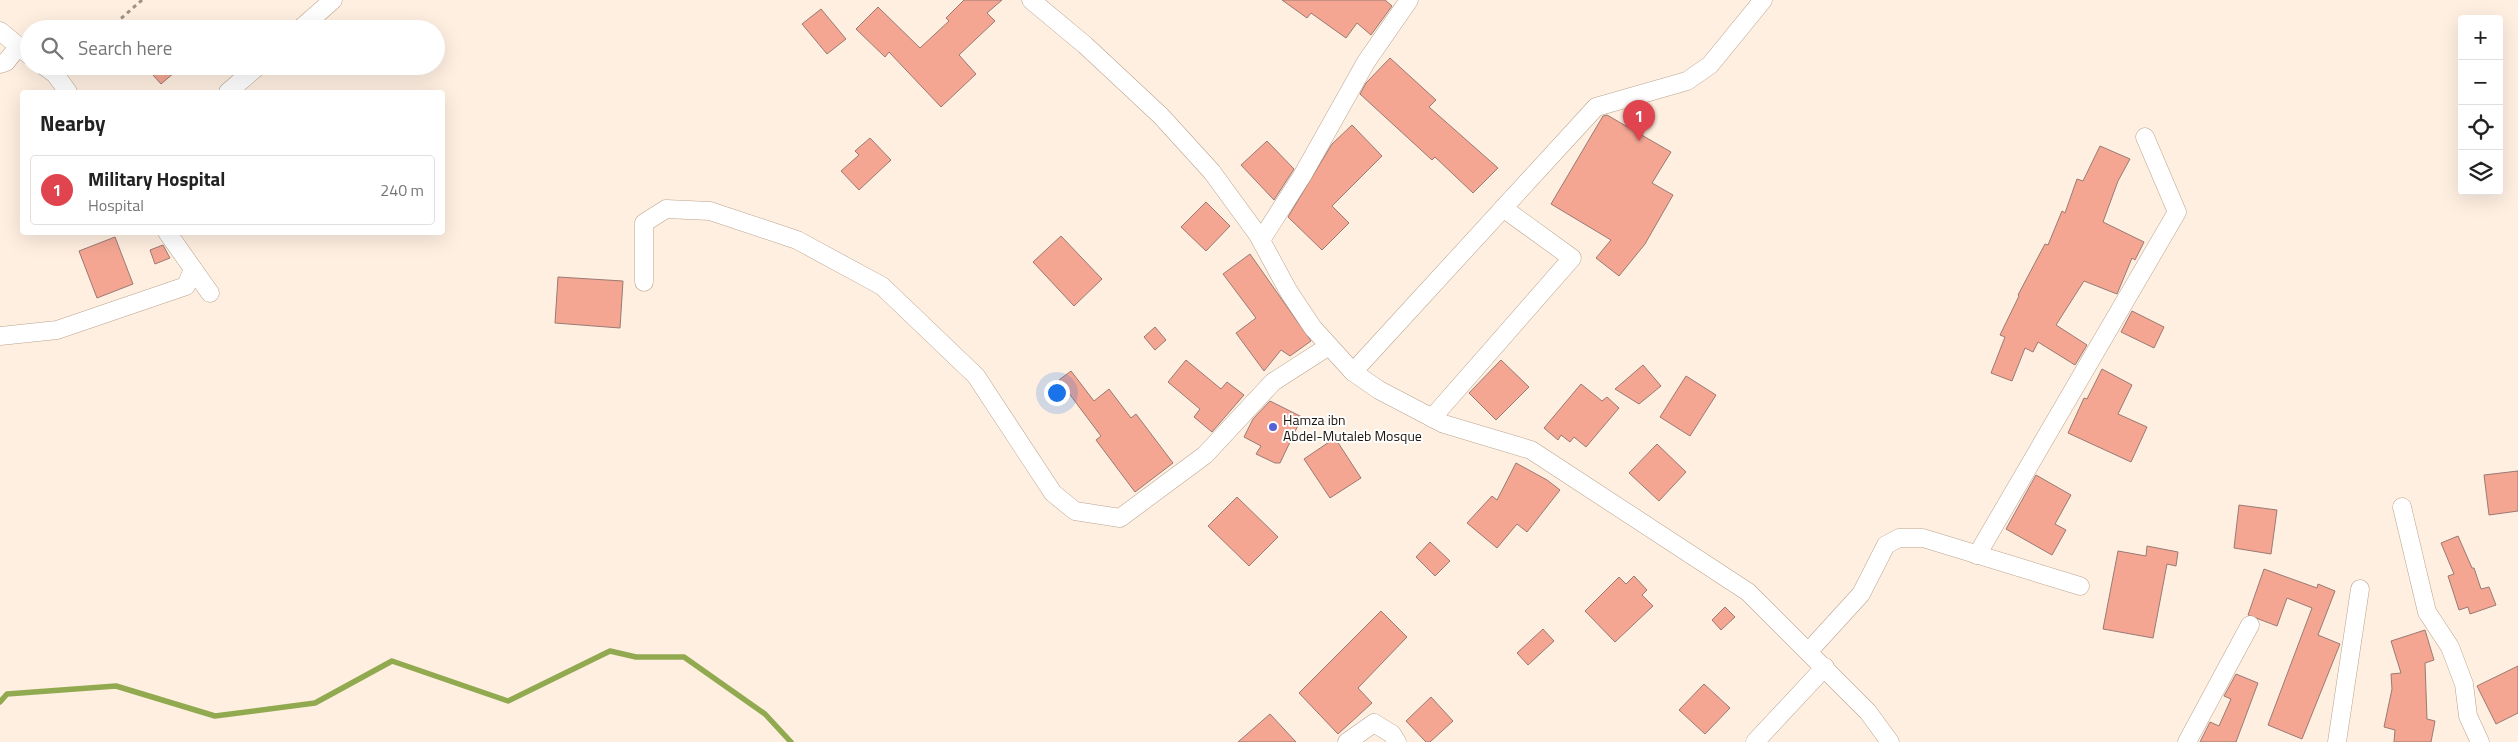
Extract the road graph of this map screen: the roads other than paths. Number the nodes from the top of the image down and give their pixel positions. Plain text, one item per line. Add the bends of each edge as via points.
1 (333, 0) edge
2 (1031, 0) edge
3 (1409, 0) edge
4 (1763, 0) edge
5 (310, 20) edge
6 (0, 31) edge
7 (20, 48) edge
8 (20, 53) edge
9 (0, 64) edge
10 (56, 75) edge
11 (248, 75) edge
12 (67, 90) edge
13 (230, 90) edge
14 (2146, 137) dead end
15 (1503, 208) junction
16 (169, 235) edge
17 (1261, 240) junction
18 (193, 269) junction
19 (644, 282) dead end
20 (210, 293) dead end
21 (0, 336) edge
22 (1329, 346) junction
23 (1353, 372) junction
24 (1432, 418) junction
25 (2402, 507) dead end
26 (1977, 554) junction
27 (2080, 586) dead end
28 (2360, 589) dead end
29 (2250, 626) dead end
30 (1808, 651) junction
31 (1825, 667) junction
32 (1347, 742) edge
33 (1397, 742) edge
34 (1755, 742) edge
35 (1890, 742) edge
36 (2186, 742) edge
37 (2337, 742) edge
38 (2480, 742) edge

1 - 5 street
2 - 17 street via 1161,116 1212,172
3 - 17 street via 1366,62 1302,176
4 - 15 street via 1710,65 1687,81 1596,108
6 - 7 street
8 - 9 street
10 - 12 street
11 - 13 street
14 - 26 street via 2176,212
15 - 23 street
15 - 24 street via 1572,258
16 - 18 street
17 - 22 street via 1289,292
18 - 20 street
18 - 21 street via 186,286 152,298 57,330
19 - 22 street via 644,223 666,209 710,212 797,240 882,286 976,376 1053,493 1075,511 1120,518 1205,455 1273,382
22 - 23 street
23 - 24 street
24 - 30 street via 1531,450 1748,592
25 - 38 street via 2427,612 2450,648 2464,684 2468,716
26 - 27 street
26 - 30 street via 1923,538 1899,538 1886,545 1861,594
28 - 37 street
29 - 36 street
30 - 31 street
31 - 34 street
31 - 35 street via 1868,712
32 - 33 street via 1374,723 1392,734

